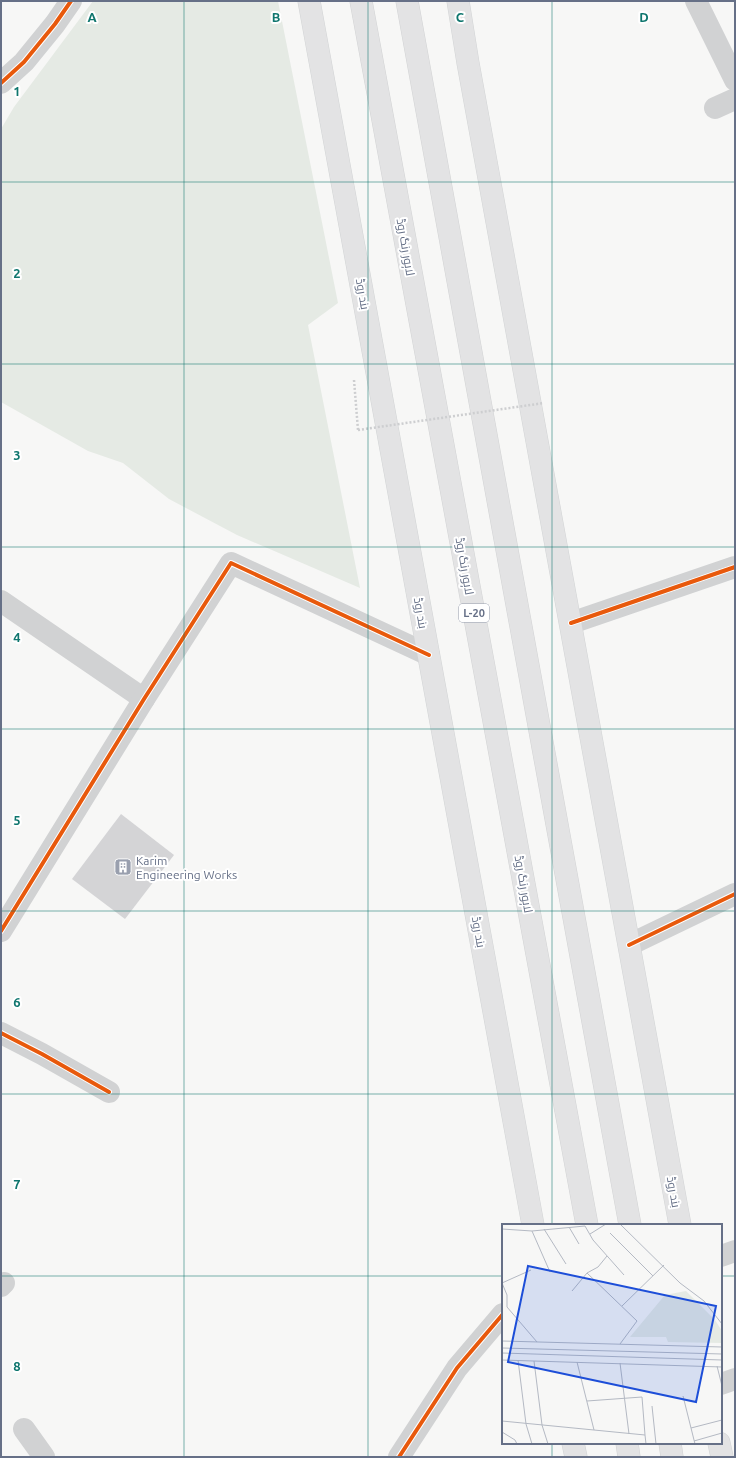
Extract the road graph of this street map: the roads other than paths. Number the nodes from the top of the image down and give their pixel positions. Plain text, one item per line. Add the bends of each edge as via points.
1 (71, 1) edge
2 (309, 1) edge
3 (361, 1) edge
4 (407, 1) edge
5 (458, 1) edge
6 (696, 1) edge
7 (735, 80) edge
8 (1, 83) edge
9 (735, 98) edge
10 (715, 108) dead end
11 (735, 567) edge
12 (1, 601) edge
13 (570, 623) junction
14 (429, 655) junction
15 (144, 699) junction
16 (735, 894) edge
17 (1, 931) edge
18 (629, 945) junction
19 (1, 1033) edge
20 (110, 1092) dead end
21 (533, 1224) edge
22 (587, 1224) edge
23 (630, 1224) edge
24 (680, 1224) edge
25 (735, 1251) edge
26 (722, 1256) edge
27 (502, 1315) edge
28 (735, 1379) edge
29 (722, 1384) edge
30 (24, 1429) dead end
31 (573, 1444) edge
32 (627, 1444) edge
33 (670, 1444) edge
34 (720, 1444) edge
35 (44, 1457) edge
36 (399, 1457) edge
37 (576, 1457) edge
38 (629, 1457) edge
39 (672, 1457) edge
40 (722, 1457) edge

1 - 8 street via 24,62
2 - 14 main road, بند روڈ
3 - 22 main road, لاہور رنگ روڈ / L-20
4 - 23 main road
5 - 13 main road, بند روڈ
6 - 7 street
9 - 10 street
11 - 13 street
12 - 15 street
13 - 18 main road, بند روڈ
14 - 15 street via 231,563
14 - 21 main road, بند روڈ
15 - 17 street
16 - 18 street
18 - 24 main road, بند روڈ
19 - 20 street
25 - 26 street
27 - 36 street via 457,1368
28 - 29 street
30 - 35 street
31 - 37 main road
32 - 38 main road
33 - 39 main road
34 - 40 main road

